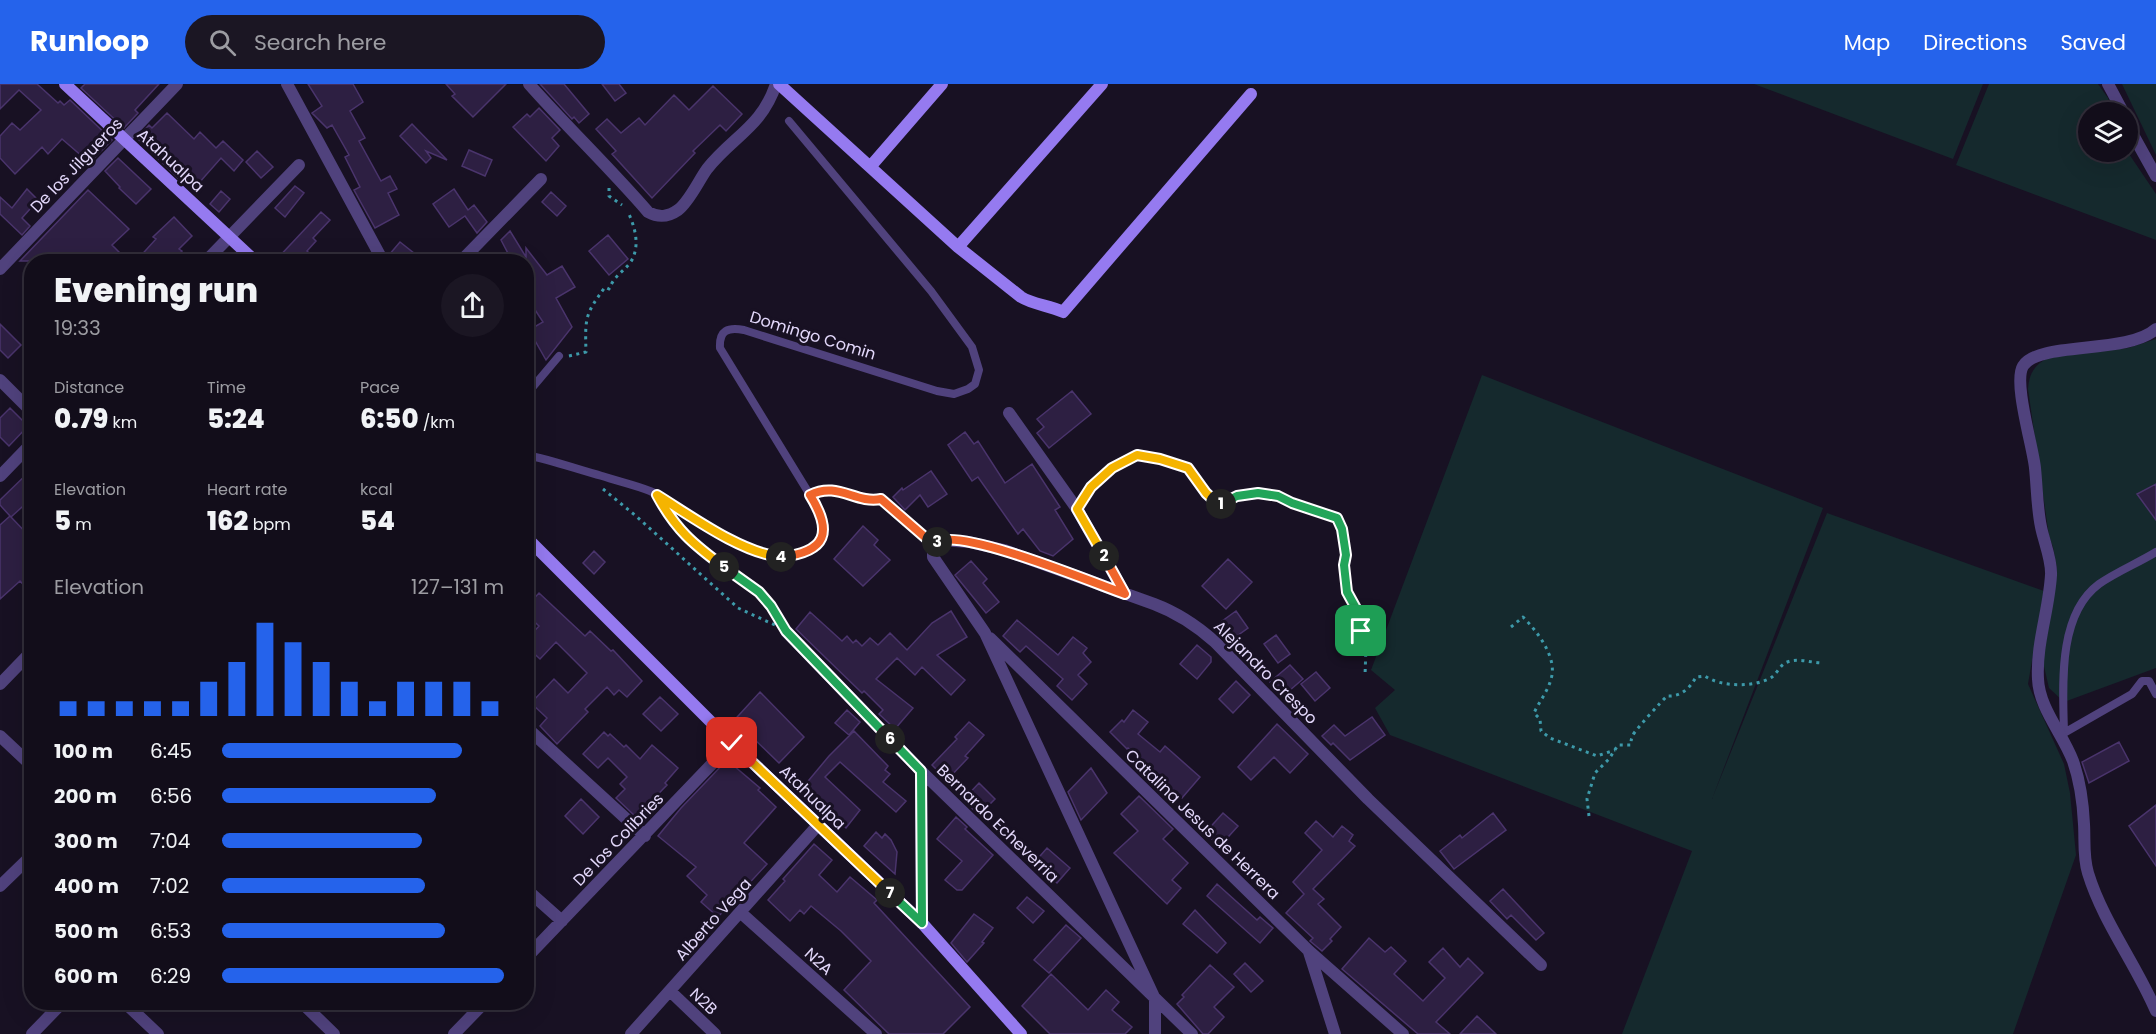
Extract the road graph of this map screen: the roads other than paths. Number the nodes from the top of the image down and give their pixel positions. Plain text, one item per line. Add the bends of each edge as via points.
1 (64, 84) edge
2 (177, 84) edge
3 (287, 84) edge
4 (529, 84) edge
5 (778, 84) edge
6 (942, 84) edge
7 (1102, 84) edge
8 (2108, 84) edge
9 (1251, 94) dead end
10 (2118, 102) edge
11 (789, 121) dead end
12 (123, 139) junction
13 (2138, 144) edge
14 (299, 165) dead end
15 (870, 167) junction
16 (2156, 176) edge
17 (541, 179) dead end
18 (229, 237) junction
19 (958, 247) junction
20 (213, 254) edge
21 (247, 254) edge
22 (379, 254) edge
23 (468, 254) edge
24 (0, 269) edge
25 (2156, 329) edge
26 (559, 356) road end
27 (0, 380) edge
28 (534, 386) edge
29 (24, 404) edge
30 (1009, 413) dead end
31 (24, 451) edge
32 (534, 457) edge
33 (0, 476) edge
34 (881, 499) road end
35 (534, 545) edge
36 (934, 545) junction
37 (2156, 552) edge
38 (1125, 594) junction
39 (786, 631) road end
40 (985, 633) junction
41 (24, 659) edge
42 (0, 684) edge
43 (2156, 694) edge
44 (2060, 730) junction
45 (534, 734) edge
46 (0, 736) edge
47 (732, 743) junction
48 (24, 758) edge
49 (921, 771) junction
50 (818, 825) junction
51 (645, 836) junction
52 (24, 863) edge
53 (0, 886) edge
54 (534, 896) edge
55 (740, 912) junction
56 (562, 921) junction
57 (922, 923) junction
58 (534, 950) edge
59 (1309, 951) junction
60 (1541, 965) dead end
61 (670, 992) junction
62 (2153, 994) edge
63 (1155, 999) junction
64 (55, 1010) edge
65 (132, 1010) edge
66 (309, 1010) edge
67 (474, 1010) edge
68 (2156, 1011) edge
69 (32, 1034) edge
70 (158, 1034) edge
71 (334, 1034) edge
72 (454, 1034) edge
73 (631, 1034) edge
74 (716, 1034) edge
75 (876, 1034) edge
76 (1021, 1034) edge
77 (1155, 1034) edge
78 (1192, 1034) edge
79 (1335, 1034) edge
80 (1402, 1034) edge

1 - 12 street, Atahualpa
2 - 12 street, De los Jilgueros
3 - 22 street
4 - 5 street via 648,212 665,217 679,209 709,167 764,112
5 - 15 street
6 - 15 street
7 - 19 street
8 - 10 street
9 - 19 street via 1063,312 1029,302
11 - 32 lane, Domingo Comin via 931,291 972,347 979,370 975,384 954,394 938,391 744,330 731,328 723,332 720,348 823,520 824,532 814,548 781,557 761,553 721,534 657,495
12 - 18 street, Atahualpa
12 - 24 street, De los Jilgueros
13 - 16 street
14 - 18 street
15 - 19 street
17 - 23 street
18 - 20 street
18 - 21 street, Atahualpa
25 - 44 street via 2137,340 2048,352 2023,366 2027,431 2051,572 2038,654 2038,679 2040,695
26 - 28 lane
27 - 29 street
30 - 38 street via 1077,509
31 - 33 street
34 - 36 lane
35 - 47 street, Atahualpa
36 - 38 street, Alejandro Crespo via 947,539 1004,550
36 - 40 street via 933,557
37 - 44 lane via 2099,584 2080,602 2073,616 2062,677
38 - 60 street, Alejandro Crespo via 1177,612 1215,642 1368,799
39 - 49 street, Bernardo Echeverria
40 - 59 street, Catalina Jesus de Herrera
40 - 63 street
41 - 42 street
43 - 44 lane via 2149,681 2142,681 2132,694
44 - 62 street via 2074,762 2083,806 2088,872 2104,913
45 - 51 street
46 - 48 street
47 - 50 street, Atahualpa
47 - 51 street, De los Colibries
49 - 57 street
49 - 63 street, Bernardo Echeverria
50 - 55 street, Alberto Vega
50 - 57 street, Atahualpa
51 - 56 street, De los Colibries
52 - 53 street
54 - 56 street
55 - 61 street, Alberto Vega
55 - 75 street, N2A
56 - 58 street, De los Colibries
57 - 76 street, Atahualpa
59 - 79 street
59 - 80 street, Catalina Jesus de Herrera
61 - 73 street, Alberto Vega
61 - 74 street, N2B
62 - 68 street
63 - 77 street
63 - 78 street, Bernardo Echeverria
64 - 69 street
65 - 70 street
66 - 71 street
67 - 72 street

